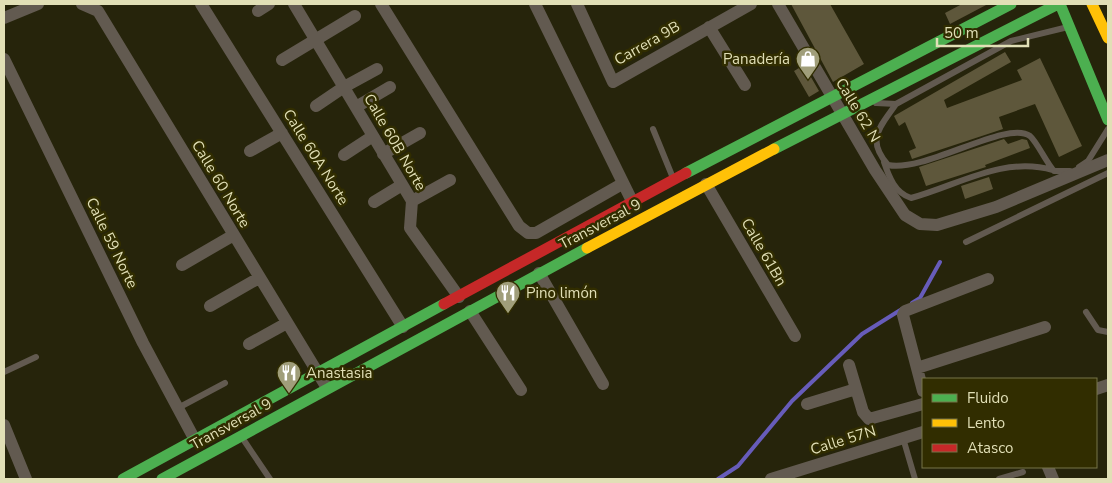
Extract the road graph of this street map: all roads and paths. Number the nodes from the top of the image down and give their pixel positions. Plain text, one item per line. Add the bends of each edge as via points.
1 (38, 4) edge
2 (82, 4) edge
3 (201, 4) edge
4 (269, 4) edge
5 (294, 4) edge
6 (381, 4) edge
7 (535, 4) edge
8 (577, 4) edge
9 (751, 4) edge
10 (778, 4) edge
11 (1011, 4) edge
12 (1059, 4) edge
13 (1092, 4) edge
14 (258, 11) dead end
15 (354, 16) dead end
16 (4, 18) edge
17 (709, 27) junction
18 (1069, 27) junction
19 (1108, 38) edge
20 (316, 40) junction
21 (4, 59) edge
22 (282, 60) dead end
23 (377, 69) dead end
24 (745, 85) dead end
25 (390, 86) dead end
26 (344, 87) junction
27 (831, 97) junction
28 (860, 103) junction
29 (896, 104) junction
30 (316, 106) dead end
31 (356, 107) junction
32 (840, 114) junction
33 (1108, 120) edge
34 (1108, 129) edge
35 (654, 130) dead end
36 (282, 132) junction
37 (420, 134) dead end
38 (373, 136) junction
39 (250, 151) dead end
40 (383, 154) junction
41 (344, 155) dead end
42 (883, 159) junction
43 (1108, 160) edge
44 (1054, 171) junction
45 (1108, 173) edge
46 (674, 179) junction
47 (450, 180) dead end
48 (622, 184) junction
49 (706, 184) junction
50 (402, 185) junction
51 (412, 201) junction
52 (632, 201) junction
53 (374, 202) dead end
54 (232, 236) junction
55 (966, 242) dead end
56 (182, 265) dead end
57 (539, 274) junction
58 (259, 278) junction
59 (988, 279) dead end
60 (459, 297) junction
61 (210, 306) dead end
62 (470, 311) junction
63 (1086, 312) dead end
64 (287, 323) junction
65 (403, 327) junction
66 (1046, 327) dead end
67 (1108, 332) edge
68 (795, 336) dead end
69 (249, 344) dead end
70 (36, 357) dead end
71 (849, 365) dead end
72 (917, 368) junction
73 (4, 372) edge
74 (318, 373) junction
75 (225, 382) dead end
76 (602, 384) dead end
77 (922, 387) edge
78 (327, 388) junction
79 (856, 389) junction
80 (520, 390) dead end
81 (807, 404) dead end
82 (922, 404) edge
83 (178, 408) junction
84 (4, 425) edge
85 (922, 432) edge
86 (240, 435) junction
87 (903, 438) junction
88 (195, 440) junction
89 (1023, 472) dead end
90 (24, 479) edge
91 (123, 479) edge
92 (162, 479) edge
93 (270, 479) edge
94 (772, 479) edge
95 (915, 479) edge
96 (999, 479) edge

1 - 16 street
2 - 54 street, Calle 60 Norte via 98,11
3 - 36 street, Calle 60A Norte
4 - 14 street
5 - 20 street, Calle 60B Norte
6 - 48 street via 519,226 536,233
7 - 48 street
8 - 17 street, Carrera 9B via 613,82
9 - 17 street, Carrera 9B
10 - 27 street, Calle 62 N
11 - 27 main road, Transversal 9
12 - 18 main road
12 - 28 main road, Transversal 9
13 - 19 main road
15 - 20 street
17 - 24 street
18 - 29 lane via 1011,41
18 - 33 main road
20 - 22 street
20 - 26 street, Calle 60B Norte
21 - 83 street, Calle 59 Norte
23 - 26 street
25 - 31 street
26 - 30 street
26 - 31 street, Calle 60B Norte
27 - 32 street, Calle 62 N
27 - 46 main road, Transversal 9
28 - 29 lane
28 - 32 main road, Transversal 9
29 - 42 lane via 881,122 876,135
31 - 38 street, Calle 60B Norte
32 - 43 street, Calle 62 N via 905,215 920,224 937,225 996,207
32 - 49 main road, Transversal 9
34 - 44 lane via 1088,161 1074,171
35 - 46 lane
36 - 39 street
36 - 65 street, Calle 60A Norte
37 - 40 street
38 - 40 street, Calle 60B Norte
38 - 41 street
40 - 50 street, Calle 60B Norte
42 - 44 lane via 888,165 912,165 983,140 1021,132 1031,136
42 - 44 lane via 891,181 900,193 911,198 997,168 1025,166
45 - 55 lane
46 - 52 main road, Transversal 9
47 - 51 street
48 - 52 street
49 - 57 main road, Transversal 9
49 - 68 street, Calle 61Bn
50 - 51 street, Calle 60B Norte
50 - 53 street
51 - 60 street, Calle 60B Norte via 410,228
52 - 60 main road, Transversal 9
54 - 56 street
54 - 58 street, Calle 60 Norte
57 - 62 main road, Transversal 9
57 - 76 street
58 - 61 street
58 - 64 street, Calle 60 Norte
59 - 72 street via 905,311 903,315
60 - 65 main road, Transversal 9
62 - 78 main road, Transversal 9
62 - 80 street
63 - 67 lane via 1098,330
64 - 69 street
64 - 74 street, Calle 60 Norte
65 - 74 main road, Transversal 9
66 - 72 street
70 - 73 lane
71 - 79 street
72 - 77 street
74 - 78 street, Calle 60 Norte
74 - 88 main road, Transversal 9
75 - 83 lane
78 - 86 main road, Transversal 9
79 - 81 street
79 - 82 street via 863,412 869,419
83 - 88 street, Calle 59 Norte
84 - 90 street
85 - 87 street, Calle 57N
86 - 92 main road, Transversal 9
86 - 93 lane
87 - 94 street, Calle 57N
87 - 95 lane
88 - 91 main road, Transversal 9
89 - 96 lane

